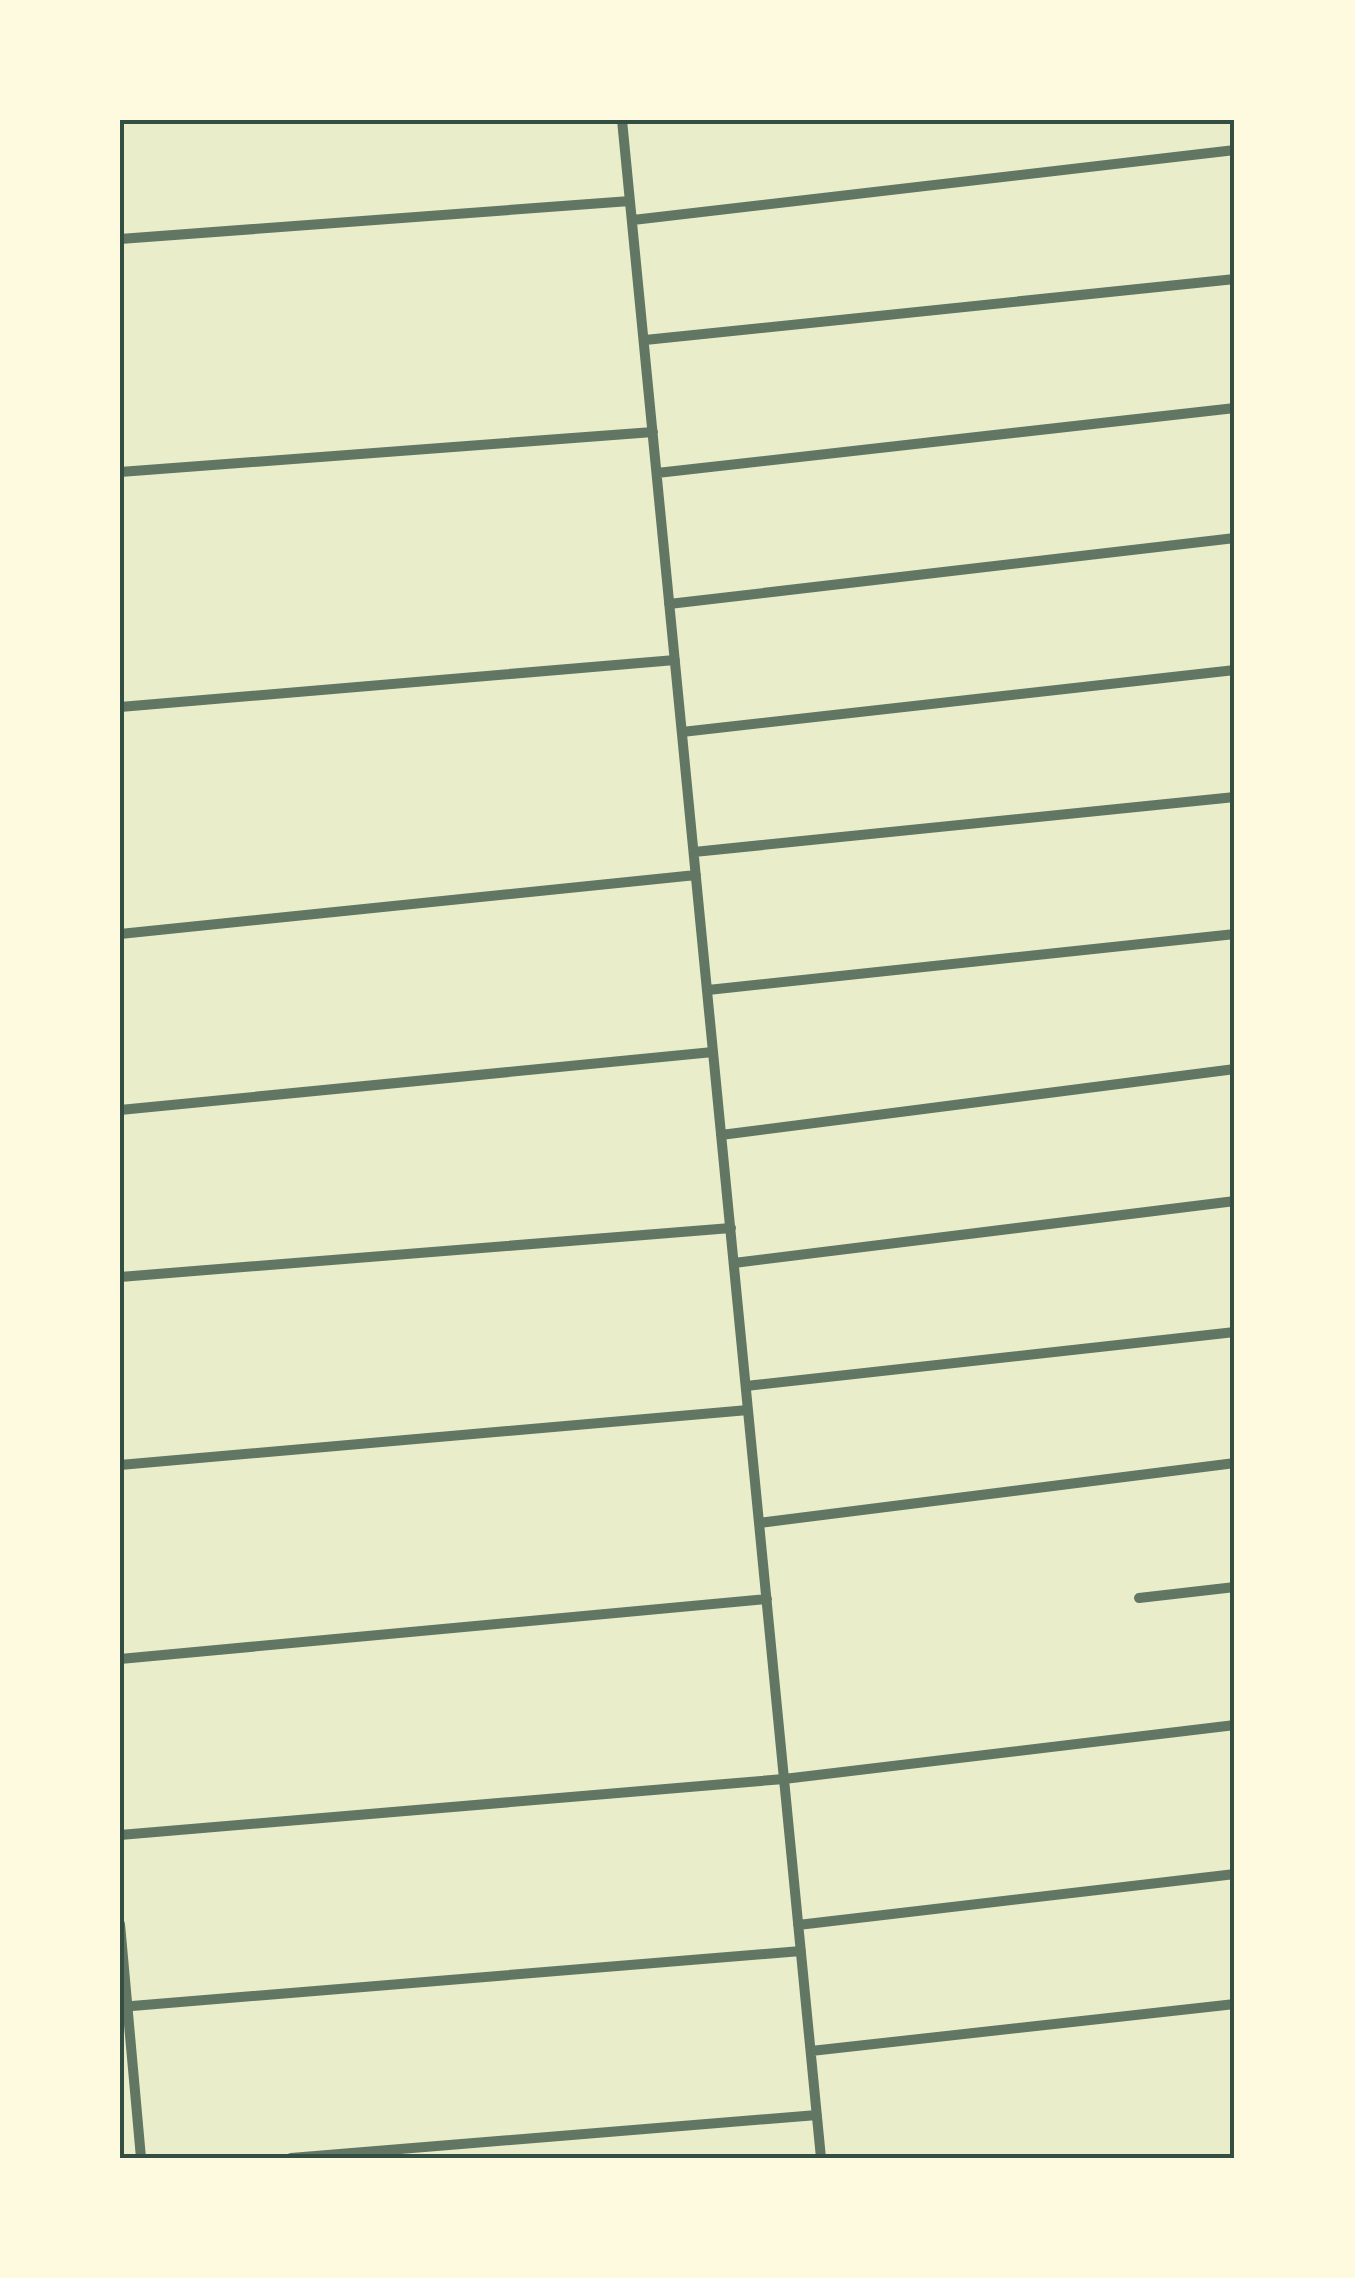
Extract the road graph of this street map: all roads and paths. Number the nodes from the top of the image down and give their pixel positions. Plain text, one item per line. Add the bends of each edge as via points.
1 (622, 120) edge
2 (1235, 150) edge
3 (630, 201) junction
4 (632, 220) junction
5 (120, 239) edge
6 (1235, 278) edge
7 (645, 340) junction
8 (1235, 408) edge
9 (652, 432) junction
10 (120, 472) edge
11 (657, 472) junction
12 (1235, 538) edge
13 (670, 604) junction
14 (675, 660) junction
15 (1235, 670) edge
16 (120, 707) edge
17 (682, 732) junction
18 (1235, 797) edge
19 (694, 852) junction
20 (696, 876) junction
21 (120, 934) edge
22 (1235, 934) edge
23 (708, 990) junction
24 (713, 1052) junction
25 (1235, 1070) edge
26 (120, 1110) edge
27 (721, 1135) junction
28 (1235, 1201) edge
29 (731, 1228) junction
30 (734, 1263) junction
31 (120, 1277) edge
32 (1235, 1332) edge
33 (746, 1386) junction
34 (748, 1410) junction
35 (1235, 1464) edge
36 (120, 1465) edge
37 (759, 1523) junction
38 (1235, 1587) edge
39 (1139, 1598) dead end
40 (767, 1599) junction
41 (120, 1659) edge
42 (1235, 1724) edge
43 (784, 1779) junction
44 (120, 1835) edge
45 (1235, 1874) edge
46 (120, 1924) edge
47 (798, 1925) junction
48 (801, 1950) junction
49 (1235, 2004) edge
50 (124, 2007) edge
51 (810, 2051) junction
52 (817, 2115) junction
53 (141, 2158) edge
54 (291, 2158) edge
55 (821, 2158) edge

1 - 3 street
2 - 4 street
3 - 4 street
3 - 5 street
4 - 7 street
6 - 7 street
7 - 9 street
8 - 11 street
9 - 10 street
9 - 11 street
11 - 13 street
12 - 13 street
13 - 14 street
14 - 16 street
14 - 17 street
15 - 17 street
17 - 19 street
18 - 19 street
19 - 20 street
20 - 21 street
20 - 23 street
22 - 23 street
23 - 24 street
24 - 26 street
24 - 27 street
25 - 27 street
27 - 29 street
28 - 30 street
29 - 30 street
29 - 31 street
30 - 33 street
32 - 33 street
33 - 34 street
34 - 36 street
34 - 37 street
35 - 37 street
37 - 40 street
38 - 39 street
40 - 41 street
40 - 43 street
42 - 43 street
43 - 44 street
43 - 47 street
45 - 47 street
46 - 50 street
47 - 48 street
48 - 50 street
48 - 51 street
49 - 51 street
50 - 53 street
51 - 52 street
52 - 54 street
52 - 55 street

